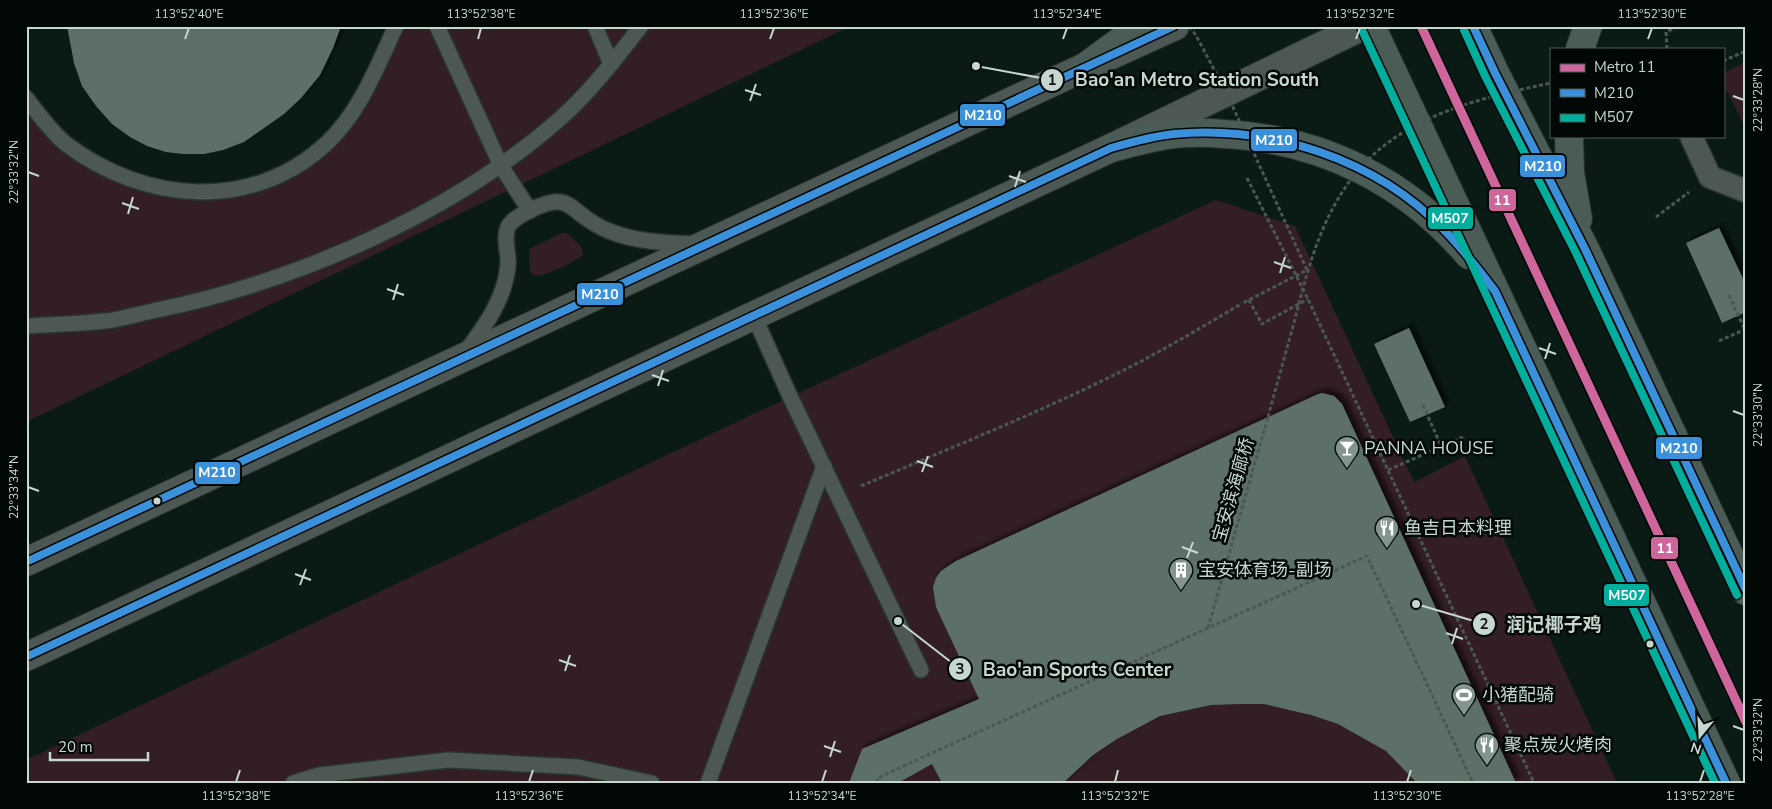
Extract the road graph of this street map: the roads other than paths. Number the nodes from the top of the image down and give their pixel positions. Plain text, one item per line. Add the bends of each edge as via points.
1 (396, 26) edge
2 (437, 26) edge
3 (595, 26) edge
4 (641, 26) edge
5 (1141, 26) edge
6 (1175, 26) edge
7 (1363, 26) edge
8 (1370, 26) edge
9 (1473, 26) edge
10 (1588, 26) edge
11 (1580, 48) edge
12 (611, 64) junction
13 (1085, 67) junction
14 (26, 98) edge
15 (1569, 138) edge
16 (1693, 138) edge
17 (1111, 148) junction
18 (501, 166) junction
19 (1746, 191) edge
20 (530, 211) junction
21 (706, 244) junction
22 (1585, 250) junction
23 (1496, 291) junction
24 (754, 316) junction
25 (26, 326) edge
26 (461, 358) junction
27 (824, 466) junction
28 (26, 562) edge
29 (1746, 591) edge
30 (26, 657) edge
31 (921, 670) dead end
32 (292, 783) edge
33 (652, 783) edge
34 (708, 783) edge
35 (1726, 783) edge

1 - 14 lane via 352,114 327,143 293,169 255,185 218,193 172,191 128,179 65,143
2 - 18 lane
3 - 12 lane
4 - 12 lane
5 - 13 main road
6 - 13 main road
7 - 17 main road
8 - 23 main road
9 - 22 main road
10 - 11 main road
12 - 18 lane via 563,116
13 - 21 main road
15 - 22 main road via 1572,182
16 - 19 street via 1710,177
17 - 23 main road via 1156,136 1202,132 1248,135 1293,143 1336,157 1378,178 1416,203 1450,234
17 - 24 main road
18 - 20 lane
18 - 25 lane via 427,211 348,249 276,278 193,303 113,320
20 - 21 lane via 551,201 563,202 609,231 665,243
20 - 26 lane via 513,220 508,227 508,265 504,287 494,310
21 - 26 main road
22 - 29 main road
23 - 35 main road
24 - 27 lane
24 - 30 main road
26 - 28 main road
27 - 31 lane
27 - 34 lane
32 - 33 lane via 319,775 448,760 578,767

